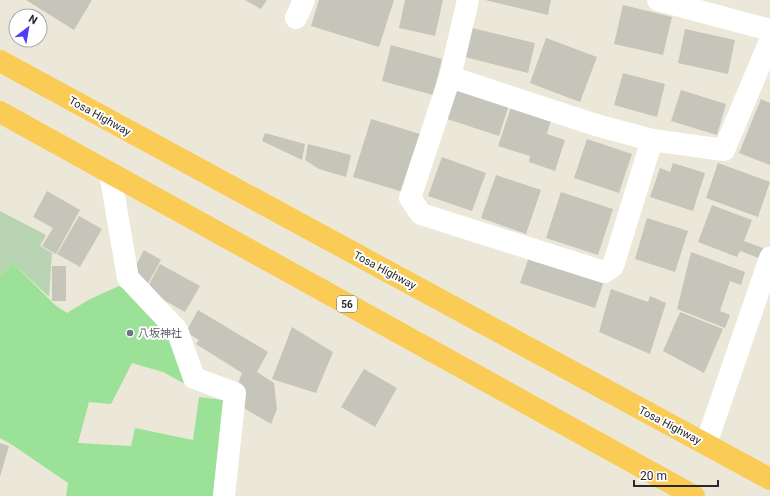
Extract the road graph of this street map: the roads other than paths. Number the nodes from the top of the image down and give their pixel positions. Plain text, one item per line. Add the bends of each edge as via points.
1 (468, 0) edge
2 (658, 0) edge
3 (770, 30) edge
4 (770, 42) edge
5 (0, 61) edge
6 (450, 77) junction
7 (0, 112) edge
8 (652, 140) junction
9 (110, 173) junction
10 (770, 258) edge
11 (706, 444) junction
12 (770, 479) edge
13 (224, 496) edge
14 (694, 496) edge

1 - 6 street
2 - 3 street
4 - 8 street via 724,150
5 - 11 highway, Tosa Highway
6 - 8 street via 596,125
6 - 8 street via 410,198 421,214 604,272 613,266
7 - 9 highway, 56
9 - 13 street via 128,278 177,330 194,378 235,393
9 - 14 highway, 56
10 - 11 street
11 - 12 highway, Tosa Highway

